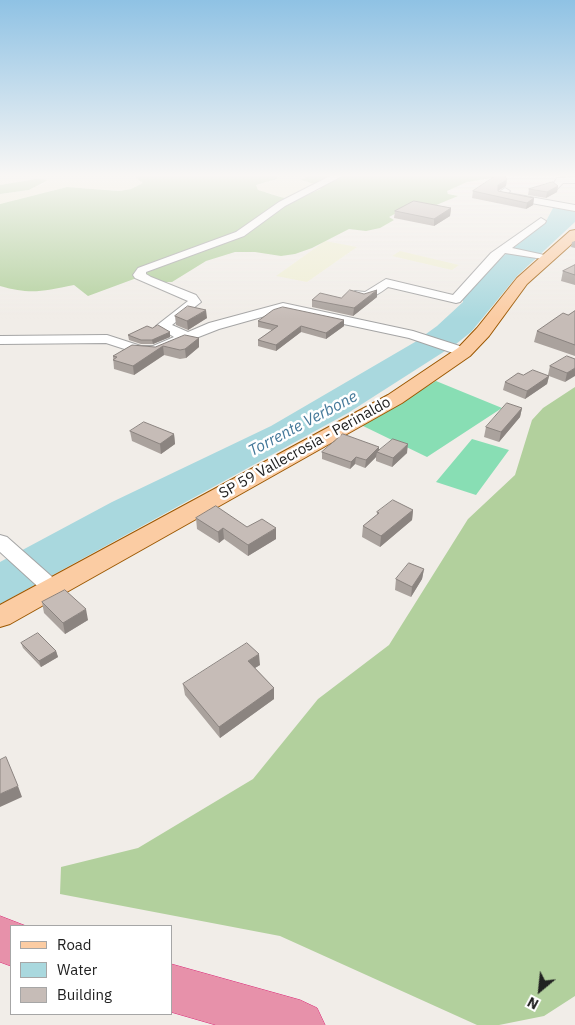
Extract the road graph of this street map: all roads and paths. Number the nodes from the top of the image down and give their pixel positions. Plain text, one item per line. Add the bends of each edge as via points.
1 (256, 223) edge
2 (539, 223) edge
3 (573, 239) edge
4 (505, 249) junction
5 (543, 258) junction
6 (355, 295) edge
7 (190, 336) junction
8 (0, 340) edge
9 (459, 350) junction
10 (8, 548) edge
11 (48, 584) junction
12 (0, 617) edge
13 (172, 988) edge
14 (300, 1025) edge

1 - 7 street via 240,234 142,270 139,275 192,298 195,302 163,326 180,335
2 - 4 lane
3 - 5 main road, SP 59 Vallecrosia - Perinaldo
4 - 5 street
4 - 6 street via 487,263 456,300 386,284 368,296
5 - 9 main road, SP 59 Vallecrosia - Perinaldo via 483,332
7 - 8 street via 155,350 140,350 107,339
7 - 9 street via 283,307 413,335
9 - 11 main road, SP 59 Vallecrosia - Perinaldo via 396,399
10 - 11 street
11 - 12 main road, SP 59 Vallecrosia - Perinaldo
13 - 14 highway

